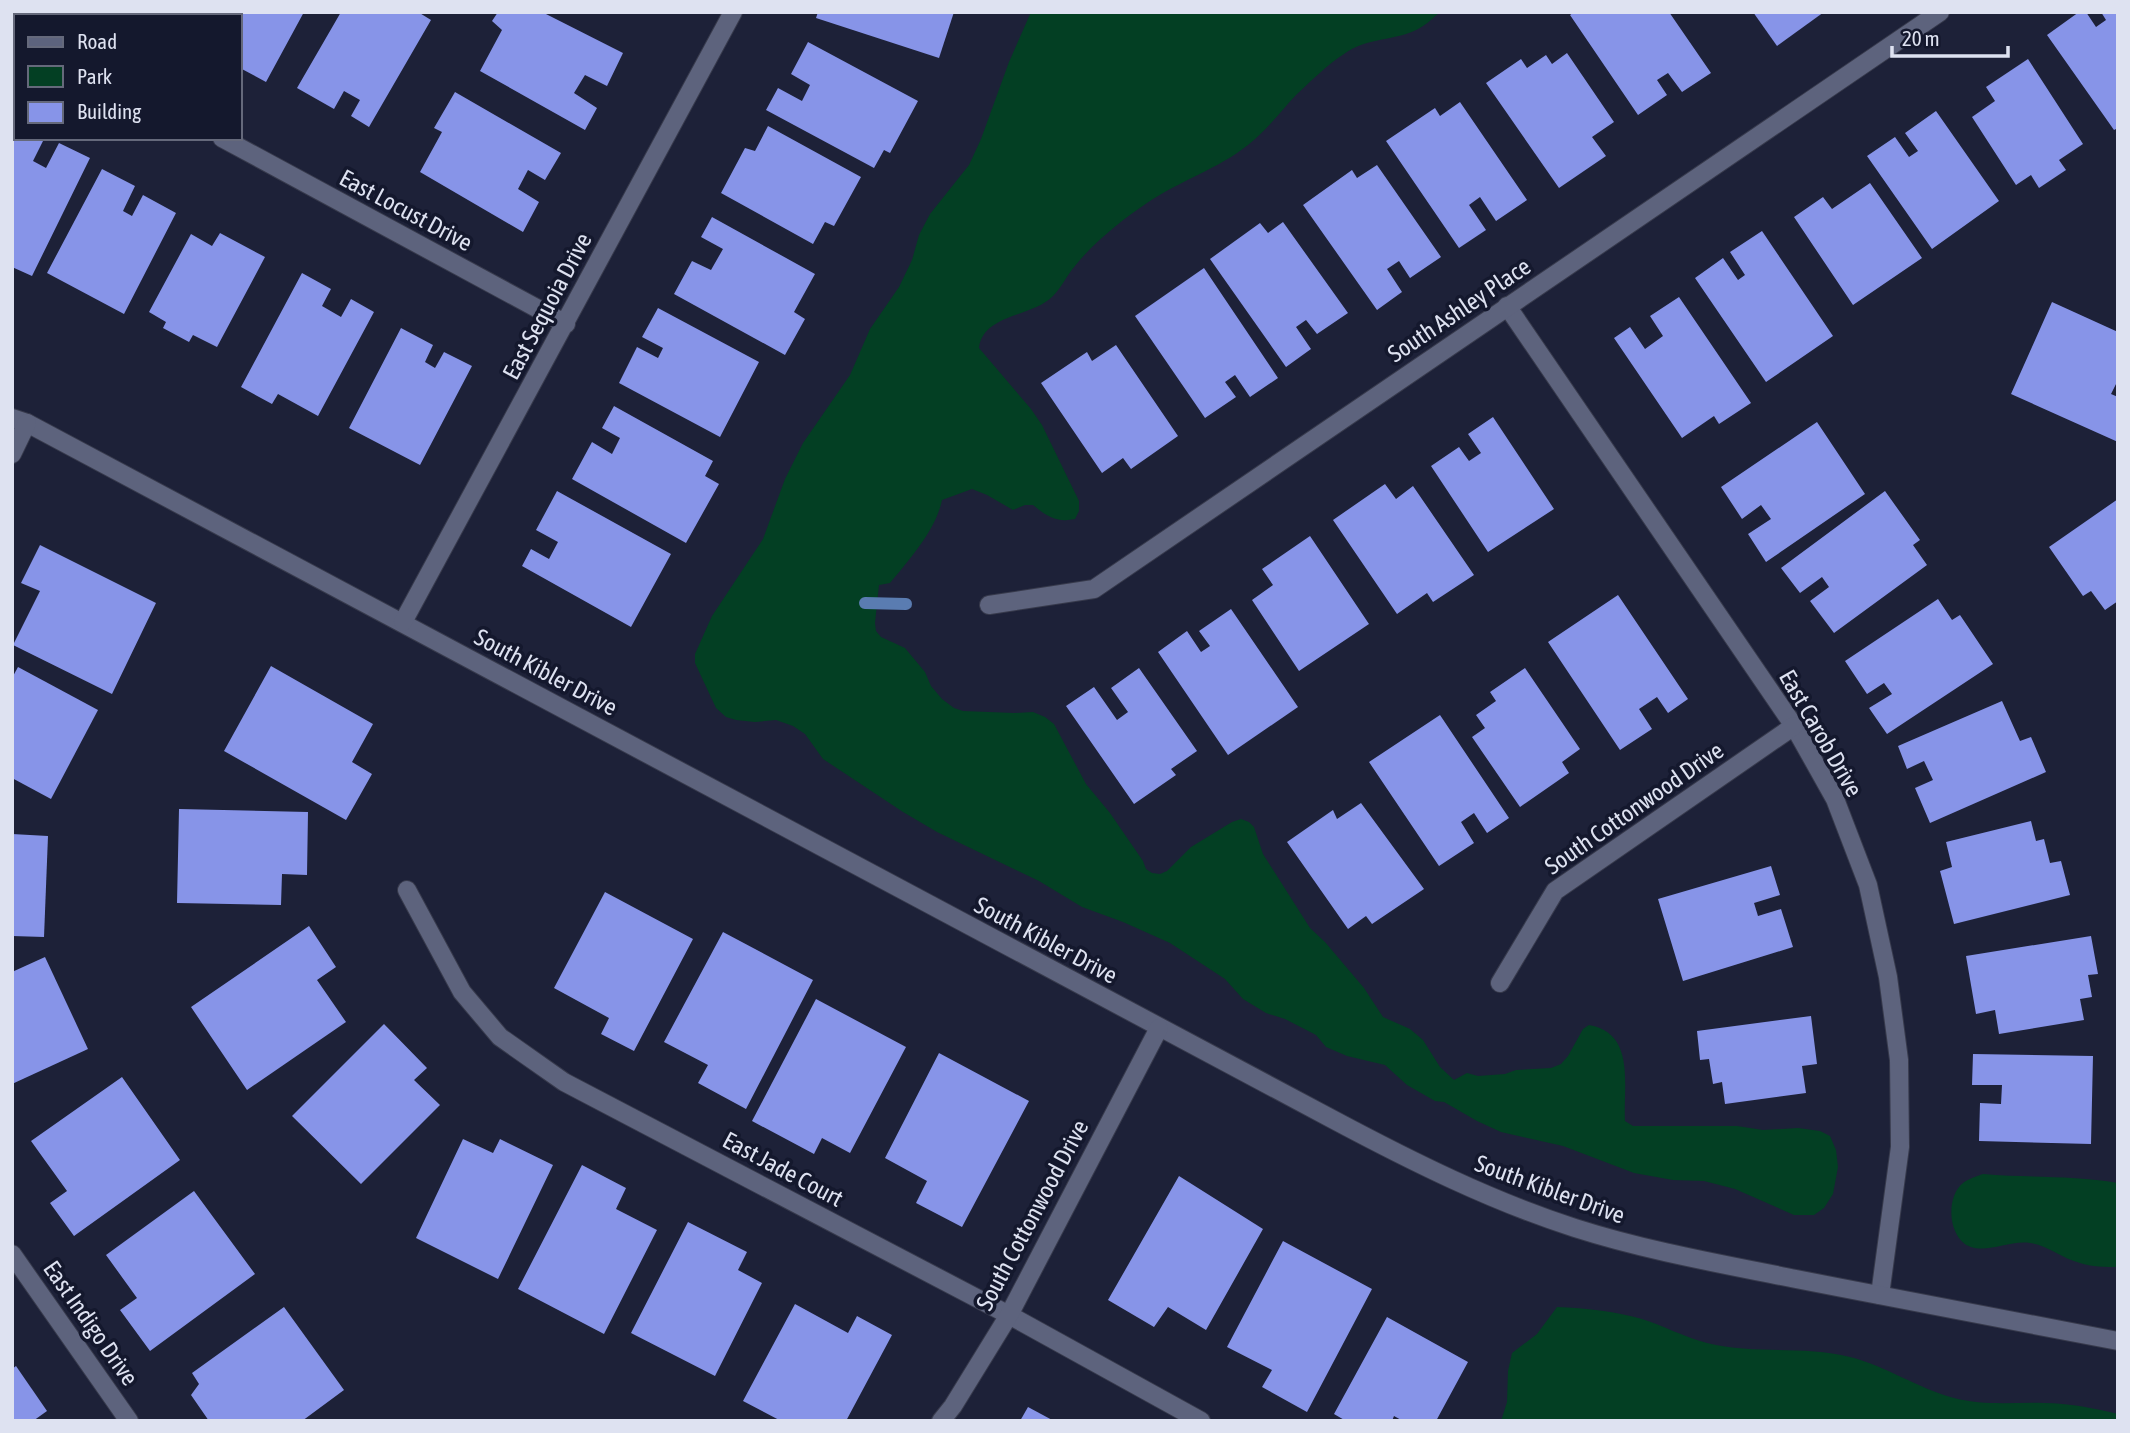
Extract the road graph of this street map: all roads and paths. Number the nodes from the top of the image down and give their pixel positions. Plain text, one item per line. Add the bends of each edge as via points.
1 (733, 12) edge
2 (1940, 12) edge
3 (226, 140) edge
4 (1507, 306) junction
5 (566, 324) junction
6 (20, 421) edge
7 (12, 454) edge
8 (989, 605) dead end
9 (403, 622) junction
10 (1794, 726) junction
11 (407, 890) dead end
12 (1500, 983) dead end
13 (1159, 1028) junction
14 (12, 1254) edge
15 (1880, 1296) junction
16 (1009, 1315) junction
17 (2118, 1341) edge
18 (130, 1421) edge
19 (941, 1421) edge
20 (1200, 1421) edge

1 - 5 street, East Sequoia Drive
2 - 4 street, South Ashley Place
3 - 5 street, East Locust Drive
4 - 8 street, South Ashley Place via 1094,590
4 - 10 street, East Carob Drive
5 - 9 street, East Sequoia Drive
6 - 7 street
6 - 9 street, South Kibler Drive
9 - 13 street, South Kibler Drive
10 - 12 street, South Cottonwood Drive via 1555,891
10 - 15 street, East Carob Drive via 1835,799 1868,885 1888,976 1899,1060 1900,1147
11 - 16 street, East Jade Court via 462,992 500,1037 564,1082
13 - 15 street, South Kibler Drive via 1393,1152 1527,1211 1621,1241
13 - 16 street, South Cottonwood Drive
14 - 18 street, East Indigo Drive
15 - 17 street, South Kibler Drive
16 - 19 street, South Cottonwood Drive
16 - 20 street, East Jade Court

